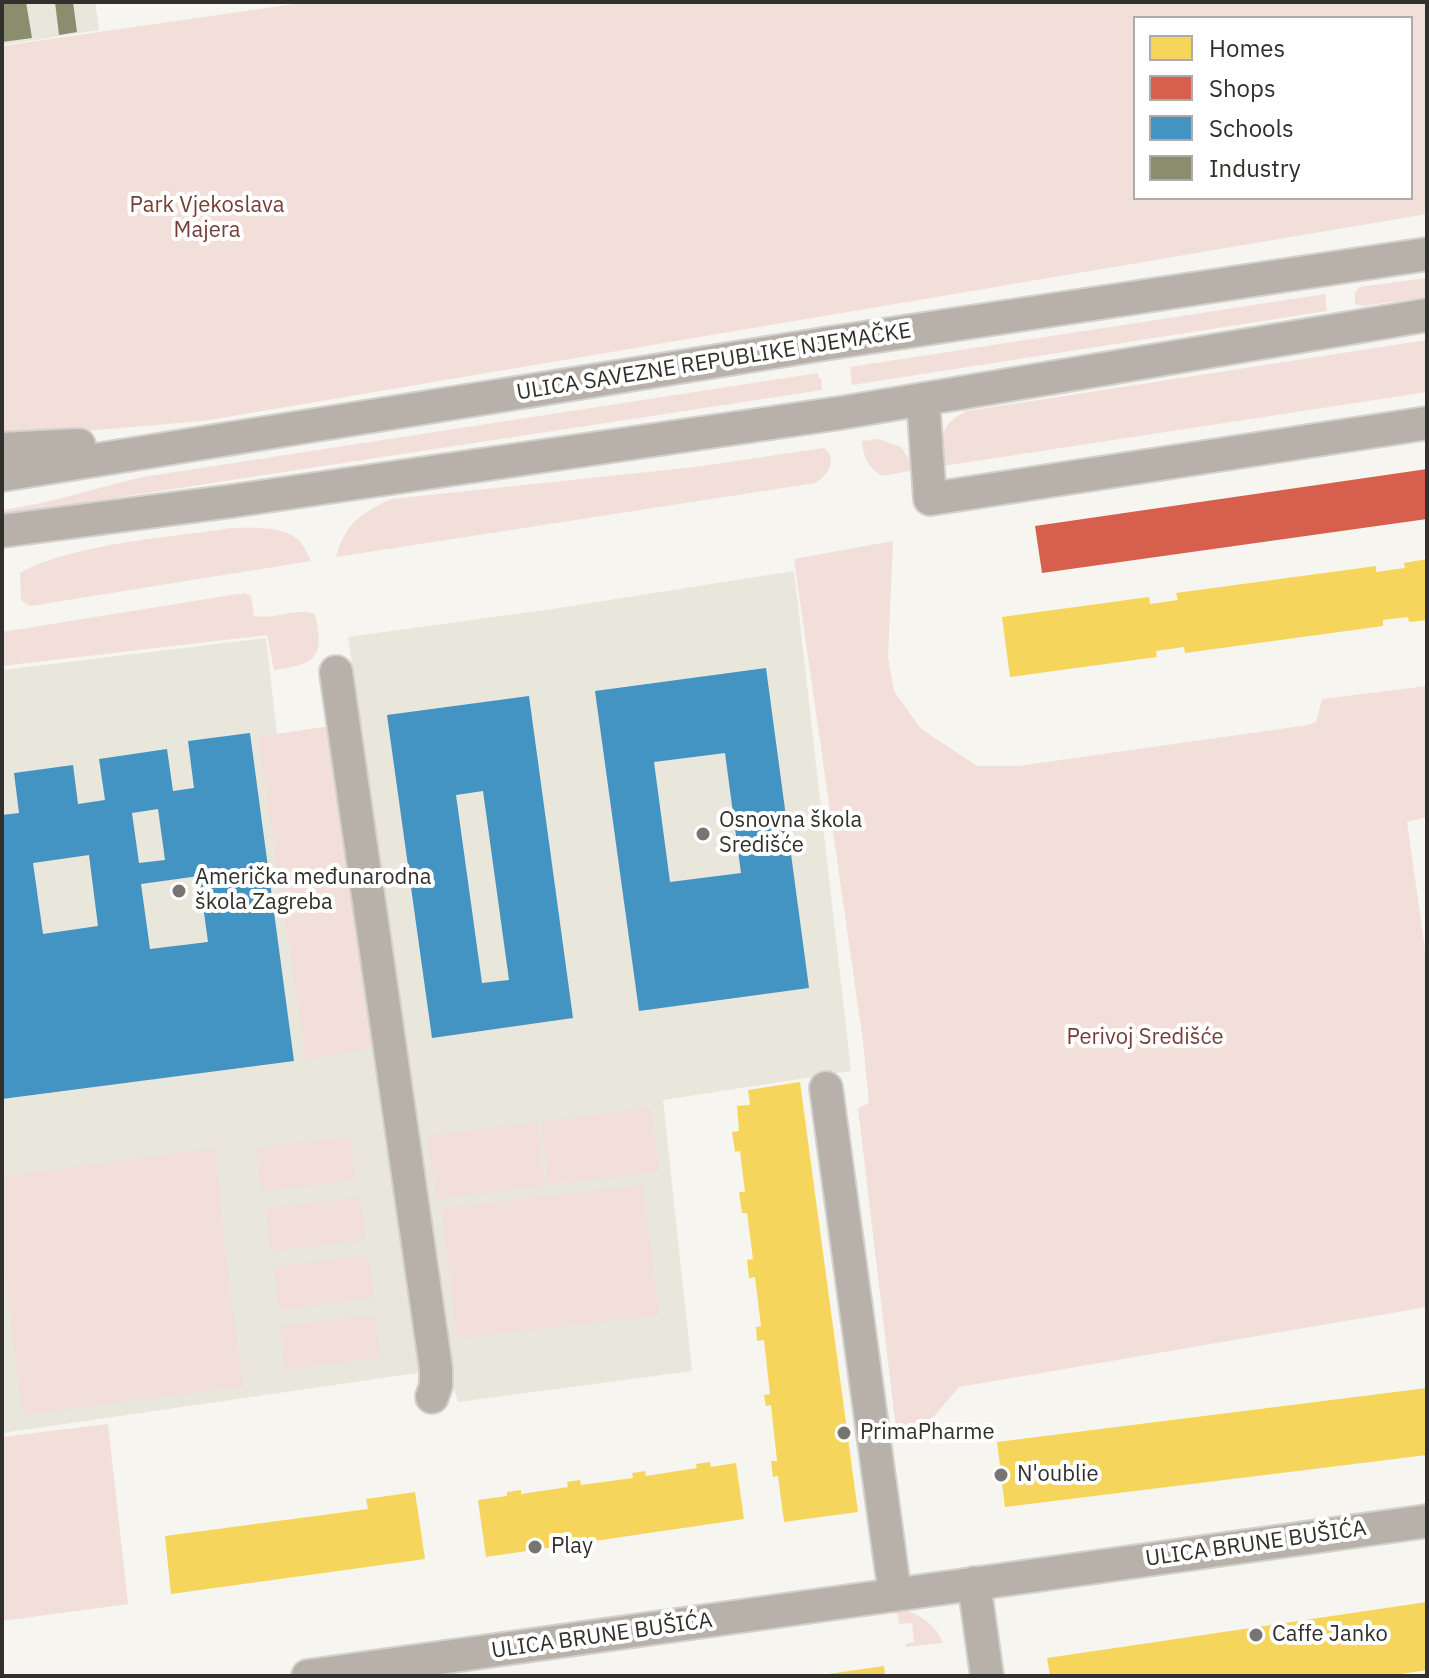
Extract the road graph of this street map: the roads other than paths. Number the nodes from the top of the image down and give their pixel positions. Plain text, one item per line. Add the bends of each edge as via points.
1 (1427, 254) edge
2 (1427, 315) edge
3 (923, 399) junction
4 (1427, 423) edge
5 (186, 444) junction
6 (2, 449) edge
7 (2, 475) edge
8 (2, 531) edge
9 (336, 672) dead end
10 (826, 1088) dead end
11 (432, 1397) dead end
12 (1427, 1521) edge
13 (974, 1583) junction
14 (895, 1595) junction
15 (308, 1676) edge
16 (987, 1676) edge

1 - 5 street, ULICA SAVEZNE REPUBLIKE NJEMAČKE
2 - 3 street
3 - 4 street via 930,499
3 - 8 street
5 - 6 street
5 - 7 street, ULICA SAVEZNE REPUBLIKE NJEMAČKE
9 - 11 street via 436,1369
10 - 14 street
12 - 13 street, ULICA BRUNE BUŠIĆA
13 - 14 street, ULICA BRUNE BUŠIĆA
13 - 16 street
14 - 15 street, ULICA BRUNE BUŠIĆA

